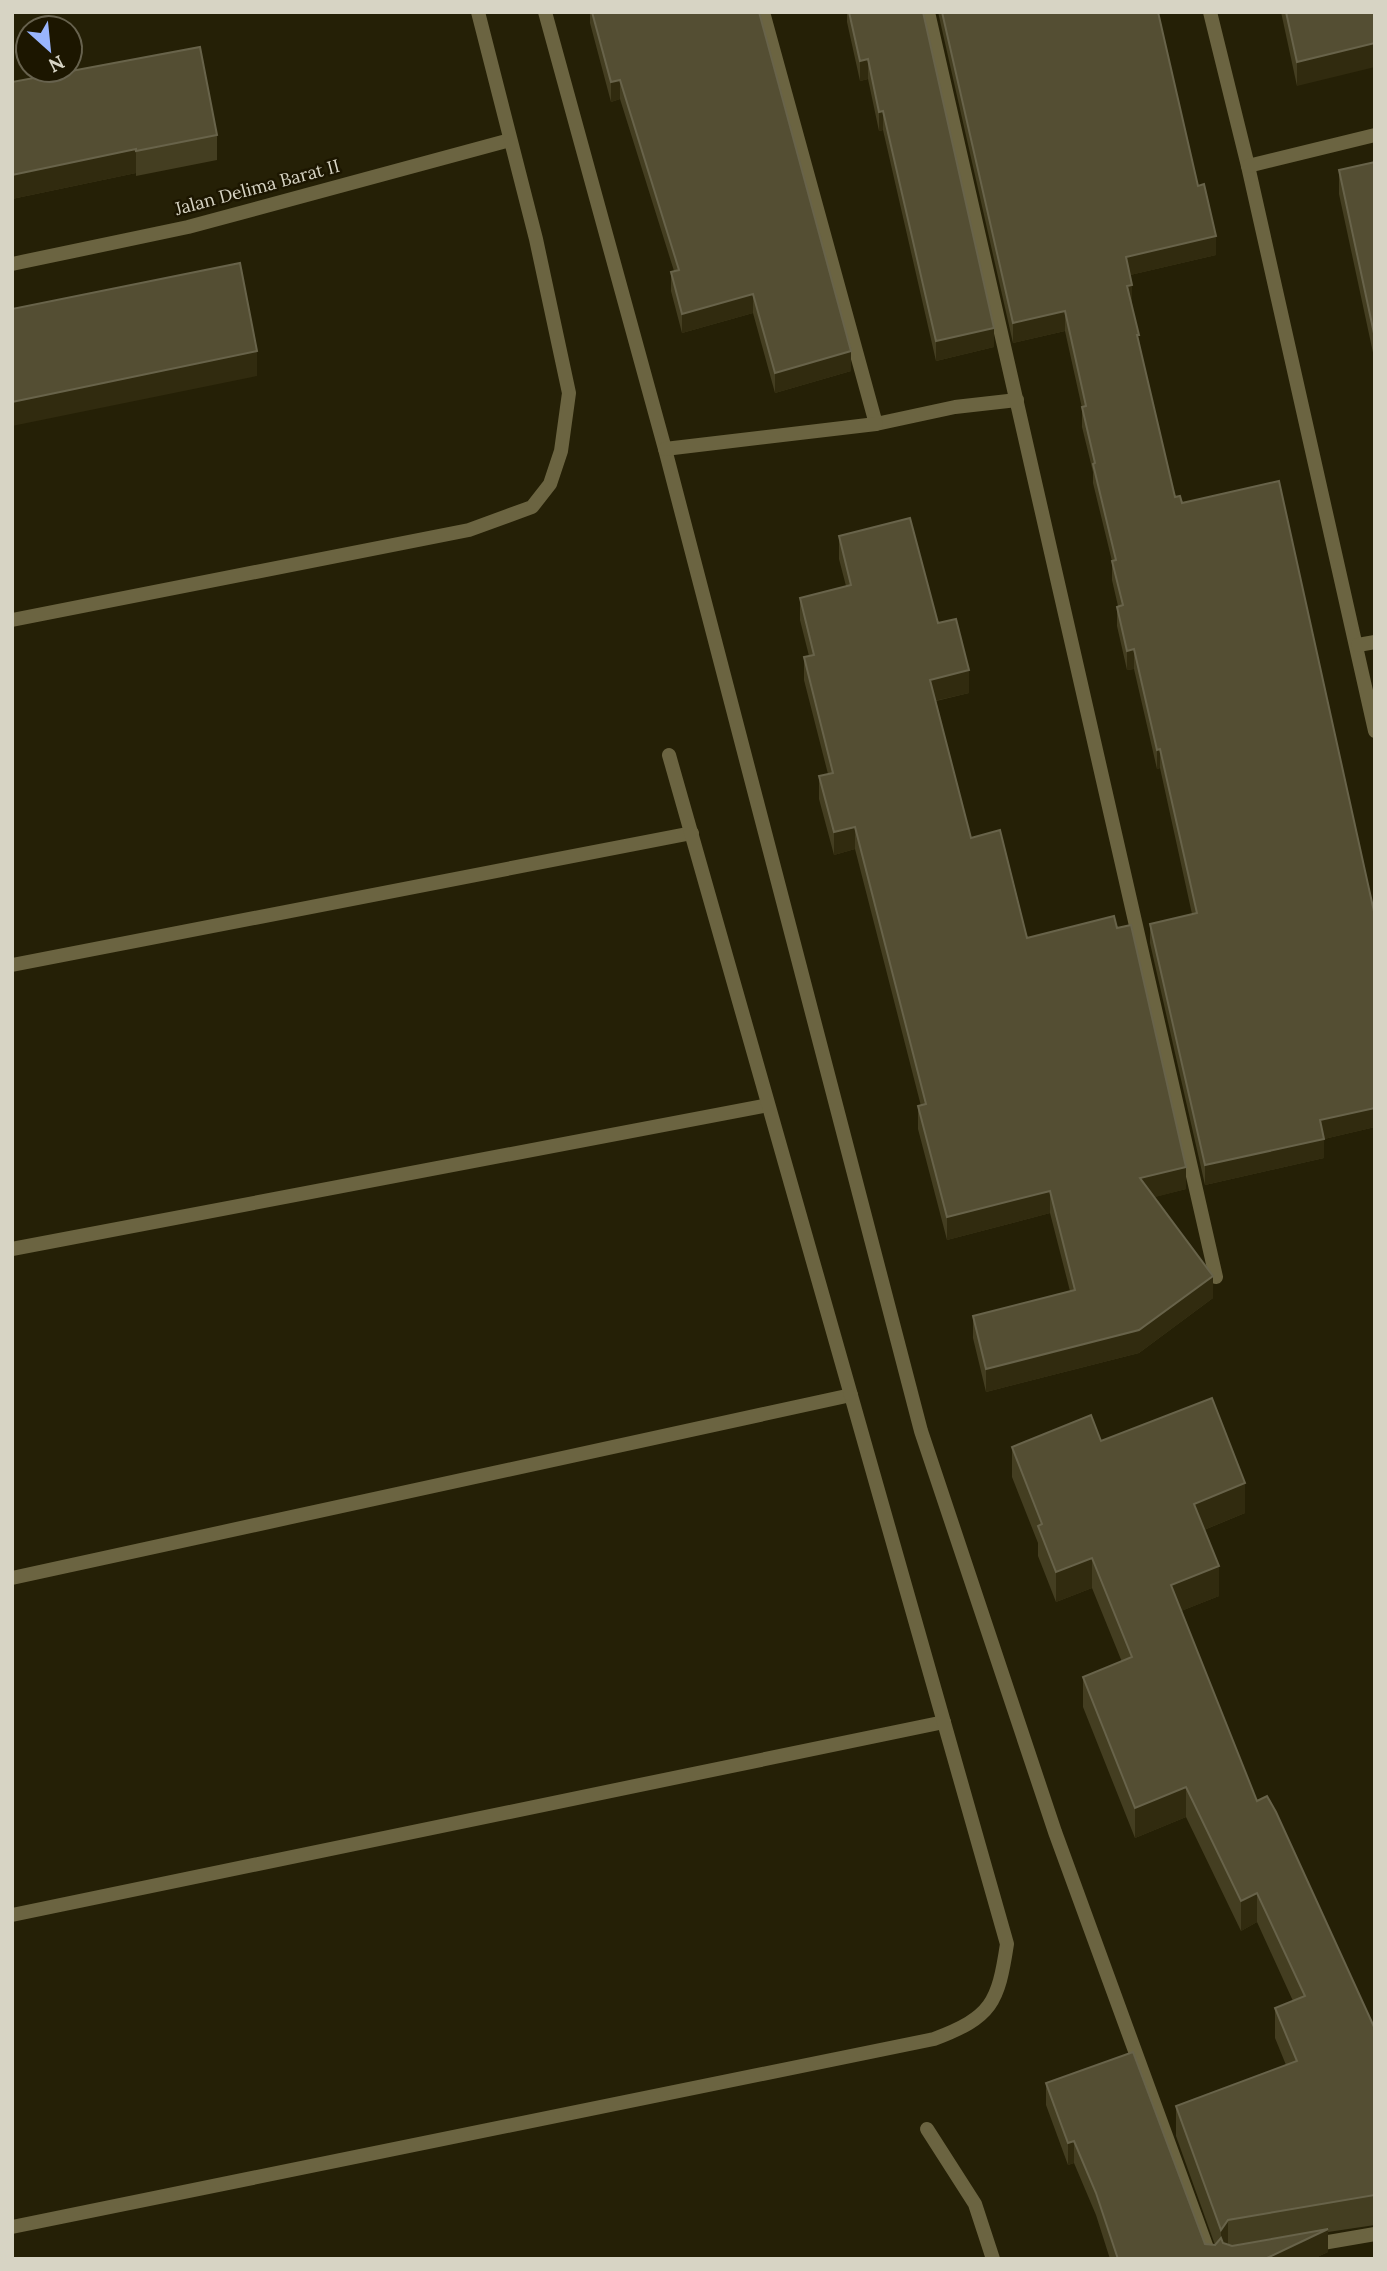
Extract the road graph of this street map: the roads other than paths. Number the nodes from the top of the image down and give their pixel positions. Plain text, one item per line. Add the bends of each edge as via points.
1 (478, 12) edge
2 (545, 12) edge
3 (763, 12) edge
4 (928, 12) edge
5 (1210, 12) edge
6 (1375, 135) edge
7 (510, 139) junction
8 (1248, 166) junction
9 (12, 264) edge
10 (1017, 400) junction
11 (876, 424) junction
12 (665, 449) junction
13 (12, 621) edge
14 (1375, 642) edge
15 (1358, 645) junction
16 (1375, 731) edge
17 (668, 755) dead end
18 (692, 833) junction
19 (12, 965) edge
20 (768, 1105) junction
21 (12, 1249) edge
22 (1216, 1277) edge
23 (850, 1395) junction
24 (12, 1577) edge
25 (944, 1722) junction
26 (12, 1915) edge
27 (927, 2129) dead end
28 (12, 2227) edge
29 (1375, 2234) edge
30 (1296, 2247) edge
31 (993, 2259) edge
32 (1211, 2259) edge

1 - 7 street
2 - 12 street
3 - 11 street
4 - 10 street
5 - 8 street
6 - 8 street
7 - 9 street, Jalan Delima Barat II via 188,227
7 - 13 street via 569,393 551,484 532,506 469,530
8 - 15 street
10 - 11 street via 955,407
10 - 22 street
11 - 12 street
12 - 32 street via 921,1431 1055,1832
14 - 15 street
15 - 16 street
17 - 18 street
18 - 19 street
18 - 20 street
20 - 21 street
20 - 23 street
23 - 24 street
23 - 25 street
25 - 26 street
25 - 28 street via 1007,1944 1001,1985 986,2011 966,2027 887,2049
27 - 31 street via 975,2204
29 - 30 street

